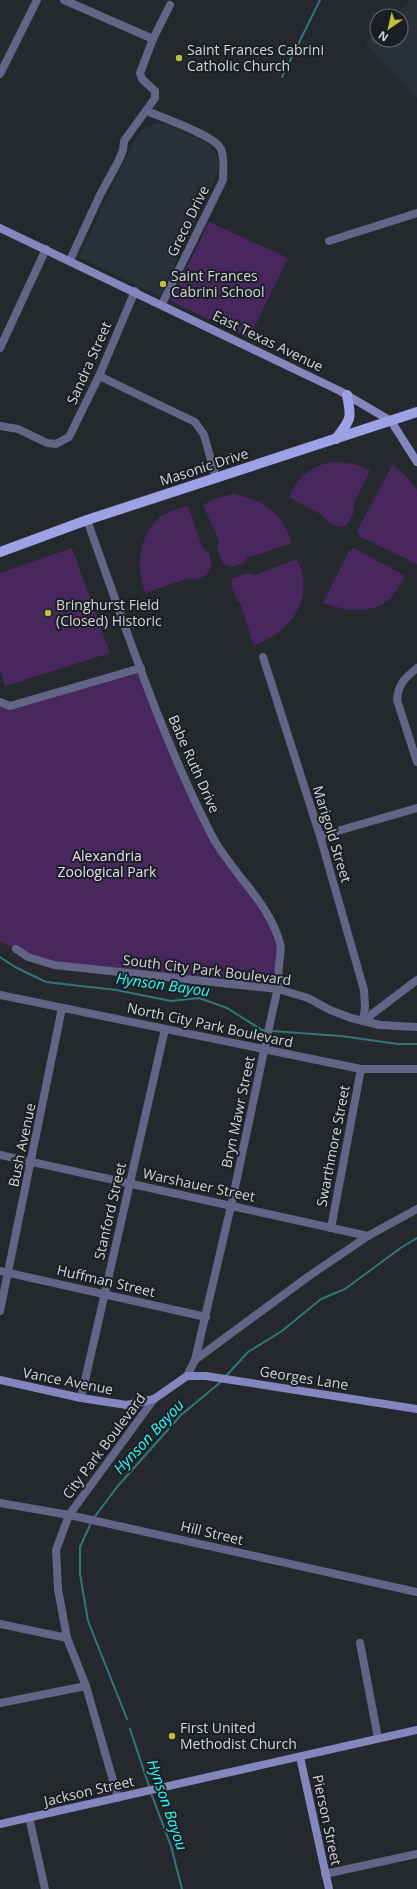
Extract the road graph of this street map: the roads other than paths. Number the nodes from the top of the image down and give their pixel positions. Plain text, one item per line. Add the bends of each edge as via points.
1 (37, 0) edge
2 (64, 0) edge
3 (170, 5) dead end
4 (153, 39) junction
5 (0, 74) edge
6 (147, 111) junction
7 (417, 212) edge
8 (0, 228) edge
9 (329, 241) dead end
10 (46, 249) junction
11 (70, 260) junction
12 (135, 291) junction
13 (162, 304) junction
14 (0, 348) edge
15 (99, 376) junction
16 (347, 395) junction
17 (417, 412) edge
18 (391, 421) junction
19 (0, 426) edge
20 (336, 439) junction
21 (417, 462) edge
22 (216, 478) junction
23 (87, 520) junction
24 (0, 552) edge
25 (263, 657) dead end
26 (141, 668) junction
27 (417, 668) edge
28 (0, 702) edge
29 (417, 762) edge
30 (417, 808) edge
31 (320, 836) junction
32 (16, 949) dead end
33 (417, 980) edge
34 (278, 989) junction
35 (0, 994) edge
36 (62, 1008) junction
37 (272, 1009) joint
38 (363, 1021) junction
39 (417, 1027) edge
40 (165, 1029) junction
41 (265, 1050) junction
42 (361, 1069) junction
43 (417, 1069) edge
44 (0, 1155) edge
45 (32, 1162) junction
46 (130, 1184) junction
47 (231, 1206) junction
48 (417, 1209) edge
49 (330, 1228) junction
50 (368, 1236) junction
51 (4, 1272) edge
52 (105, 1294) junction
53 (0, 1311) edge
54 (206, 1317) junction
55 (195, 1360) junction
56 (188, 1376) junction
57 (0, 1380) edge
58 (81, 1398) junction
59 (154, 1399) junction
60 (417, 1409) edge
61 (0, 1503) edge
62 (69, 1515) junction
63 (417, 1592) edge
64 (0, 1624) edge
65 (67, 1638) junction
66 (360, 1643) dead end
67 (86, 1686) junction
68 (0, 1703) edge
69 (417, 1730) edge
70 (378, 1738) junction
71 (300, 1757) junction
72 (118, 1798) junction
73 (29, 1817) junction
74 (0, 1824) edge
75 (417, 1854) edge
76 (325, 1874) junction
77 (45, 1889) edge
78 (329, 1889) edge

1 - 5 street
2 - 4 street
3 - 4 street
4 - 6 street via 140,73 142,79 155,91 155,98
6 - 11 street via 124,141 119,160
6 - 13 street, Greco Drive via 210,138 220,147 224,161 223,180
7 - 9 street
8 - 10 street, East Texas Avenue
10 - 11 street, East Texas Avenue
10 - 14 street
11 - 12 street, East Texas Avenue
12 - 13 street, East Texas Avenue
12 - 15 street, Sandra Street
13 - 16 street, East Texas Avenue
15 - 19 street, Sandra Street via 69,437 62,442 47,443 18,429
15 - 22 street via 195,422 204,435
16 - 18 street, East Texas Avenue
16 - 20 main road via 350,419
17 - 18 main road, Masonic Drive
18 - 20 main road, Masonic Drive
18 - 21 street
20 - 22 main road, Masonic Drive
22 - 23 main road, Masonic Drive
23 - 24 main road, Masonic Drive
23 - 26 street, Babe Ruth Drive
25 - 31 street, Marigold Street
26 - 28 street via 10,706
26 - 34 street, Babe Ruth Drive via 173,752 212,836 272,921 281,946
27 - 29 street via 402,681 397,700
30 - 31 street
31 - 38 street, Marigold Street via 364,990
32 - 34 street, South City Park Boulevard via 28,957 54,966
33 - 38 street
34 - 37 street, Babe Ruth Drive
34 - 38 street, South City Park Boulevard via 301,995 341,1014
35 - 36 street, North City Park Boulevard
36 - 40 street, North City Park Boulevard
36 - 45 street, Bush Avenue
37 - 41 street, Bryn Mawr Street
38 - 39 street, South City Park Boulevard
40 - 41 street, North City Park Boulevard
40 - 46 street, Stanford Street
41 - 42 street, North City Park Boulevard
41 - 47 street, Bryn Mawr Street
42 - 43 street, North City Park Boulevard
42 - 49 street, Swarthmore Street
44 - 45 street, Warshauer Street
45 - 46 street, Warshauer Street
45 - 51 street, Bush Avenue
46 - 47 street, Warshauer Street
46 - 52 street, Stanford Street
47 - 49 street, Warshauer Street
47 - 54 street, Bryn Mawr Street
48 - 50 street
49 - 50 street, Warshauer Street
50 - 55 street
51 - 52 street, Huffman Street
51 - 53 street, Bush Avenue
52 - 54 street, Huffman Street
52 - 58 street, Stanford Street
54 - 55 street, Bryn Mawr Street
55 - 56 street
56 - 59 street, City Park Boulevard
56 - 60 street, Georges Lane via 206,1376
57 - 58 street, Vance Avenue
58 - 59 street, Vance Avenue via 127,1405
59 - 62 street, City Park Boulevard
61 - 62 street, Hill Street
62 - 63 street, Hill Street
62 - 65 street, City Park Boulevard via 56,1550 58,1588
64 - 65 street
65 - 67 street, City Park Boulevard
66 - 70 street
67 - 68 street
67 - 72 street, City Park Boulevard
69 - 70 street, Jackson Street
70 - 71 street, Jackson Street
71 - 72 street, Jackson Street
71 - 76 street, Pierson Street
72 - 73 street, Jackson Street
73 - 74 street, Jackson Street
73 - 77 street
75 - 76 street
76 - 78 street, Pierson Street

